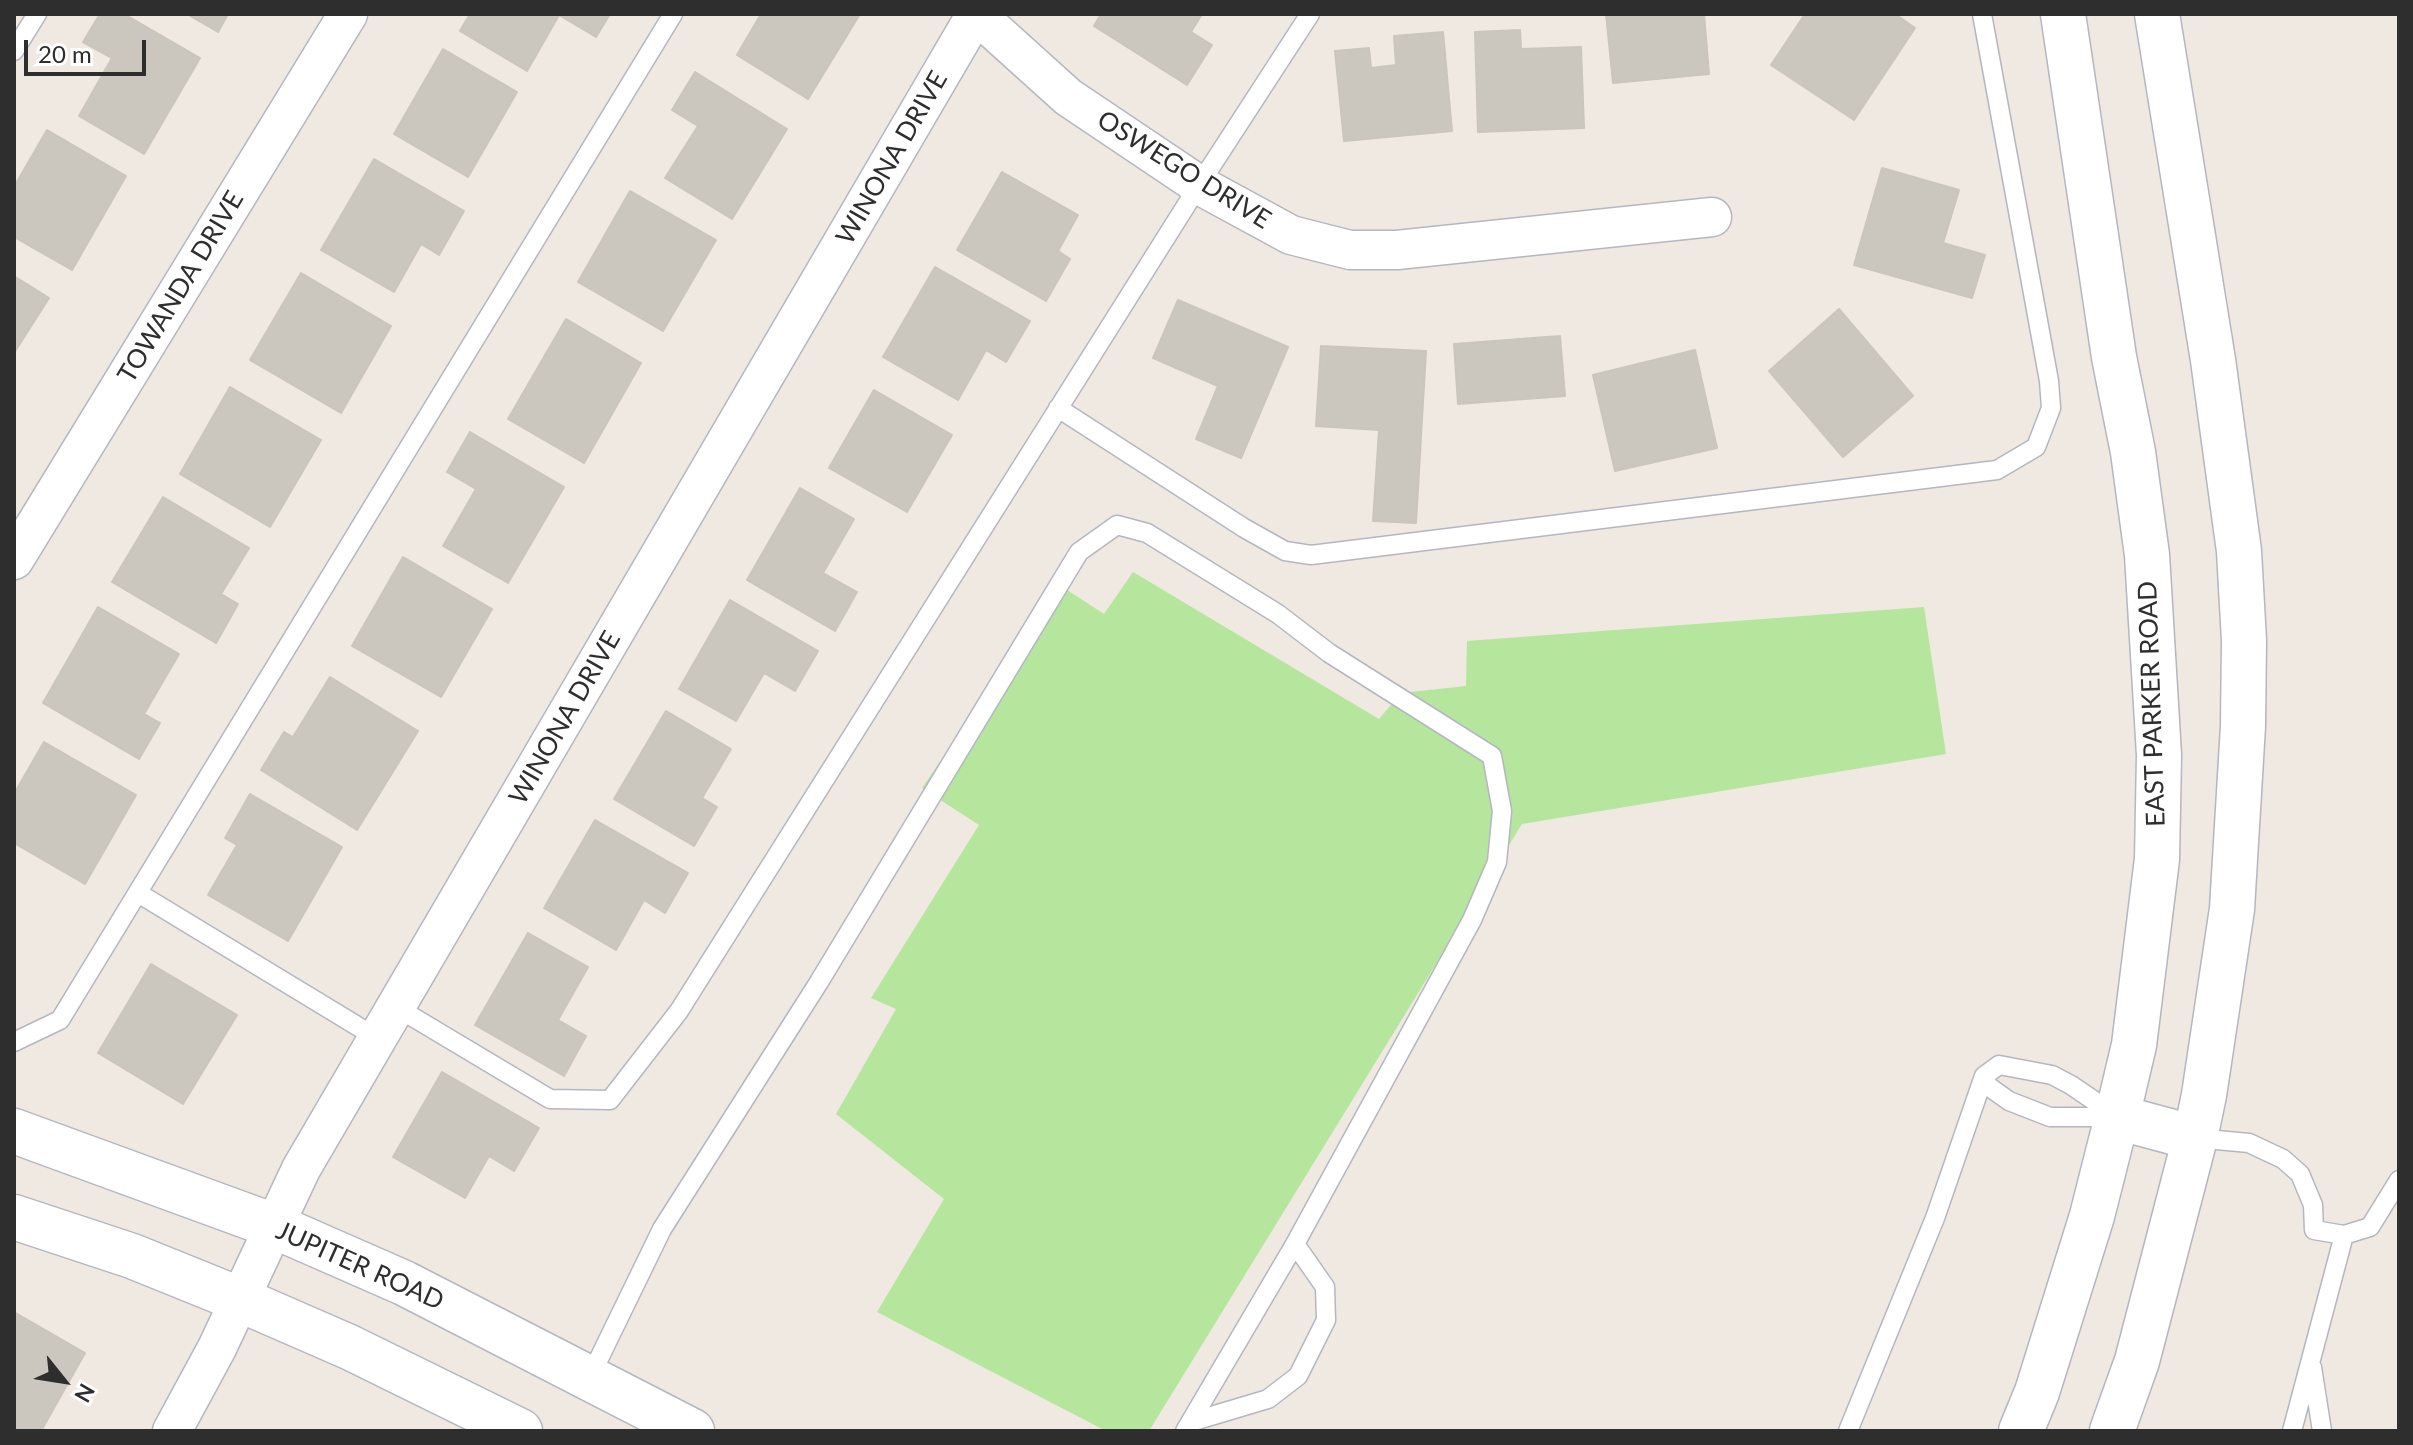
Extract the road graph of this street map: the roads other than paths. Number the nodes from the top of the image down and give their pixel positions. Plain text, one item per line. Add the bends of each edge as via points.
1 (37, 14) edge
2 (348, 14) edge
3 (673, 14) edge
4 (976, 14) edge
5 (1310, 14) edge
6 (1982, 14) edge
7 (2063, 14) edge
8 (2157, 14) edge
9 (14, 51) edge
10 (1199, 185) junction
11 (1712, 217) dead end
12 (1058, 408) junction
13 (14, 560) edge
14 (138, 893) junction
15 (387, 1023) junction
16 (14, 1042) edge
17 (1984, 1076) junction
18 (2117, 1117) junction
19 (14, 1131) edge
20 (2195, 1138) junction
21 (2399, 1180) edge
22 (14, 1217) edge
23 (274, 1226) junction
24 (2344, 1235) junction
25 (1295, 1244) junction
26 (241, 1300) junction
27 (2311, 1360) junction
28 (590, 1377) junction
29 (1188, 1426) edge
30 (172, 1431) edge
31 (520, 1431) edge
32 (692, 1431) edge
33 (1848, 1431) edge
34 (2021, 1431) edge
35 (2112, 1431) edge
36 (2292, 1431) edge
37 (2322, 1431) edge

1 - 9 lane
2 - 13 street, TOWANDA DRIVE
3 - 14 lane
4 - 10 street, OSWEGO DRIVE via 1068,97
4 - 15 street, WINONA DRIVE
5 - 10 lane
6 - 12 lane via 2051,408 2036,447 1997,470 1311,555 1285,551 1244,528
7 - 18 main road, EAST PARKER ROAD via 2147,555 2159,755 2157,859 2134,1045
8 - 20 main road via 2213,360 2239,551 2244,641 2232,909
10 - 11 street, OSWEGO DRIVE via 1291,235 1350,250 1397,250
10 - 12 lane
12 - 15 lane via 679,1011 610,1100 550,1099
14 - 15 lane
14 - 16 lane via 60,1020
15 - 23 street, WINONA DRIVE via 301,1169
17 - 18 lane via 1988,1086 2009,1101 2050,1117
17 - 18 lane via 1999,1065 2052,1075
17 - 33 lane via 1935,1218
18 - 20 main road
18 - 34 main road, EAST PARKER ROAD via 2092,1216
19 - 23 main road, JUPITER ROAD
20 - 24 lane via 2249,1143 2283,1159 2300,1174 2313,1205 2314,1230
20 - 35 main road via 2137,1361
21 - 24 lane via 2370,1227
22 - 26 main road
23 - 26 street, WINONA DRIVE
23 - 28 main road, JUPITER ROAD via 404,1283
24 - 27 lane
25 - 28 lane via 1472,920 1497,862 1502,811 1492,756 1147,533 1117,525 1079,552 819,982 662,1229
25 - 29 lane
25 - 29 lane via 1325,1287 1326,1320 1298,1376 1268,1399
26 - 30 street, WINONA DRIVE
26 - 31 main road
27 - 36 lane
27 - 37 lane
28 - 32 main road, JUPITER ROAD

